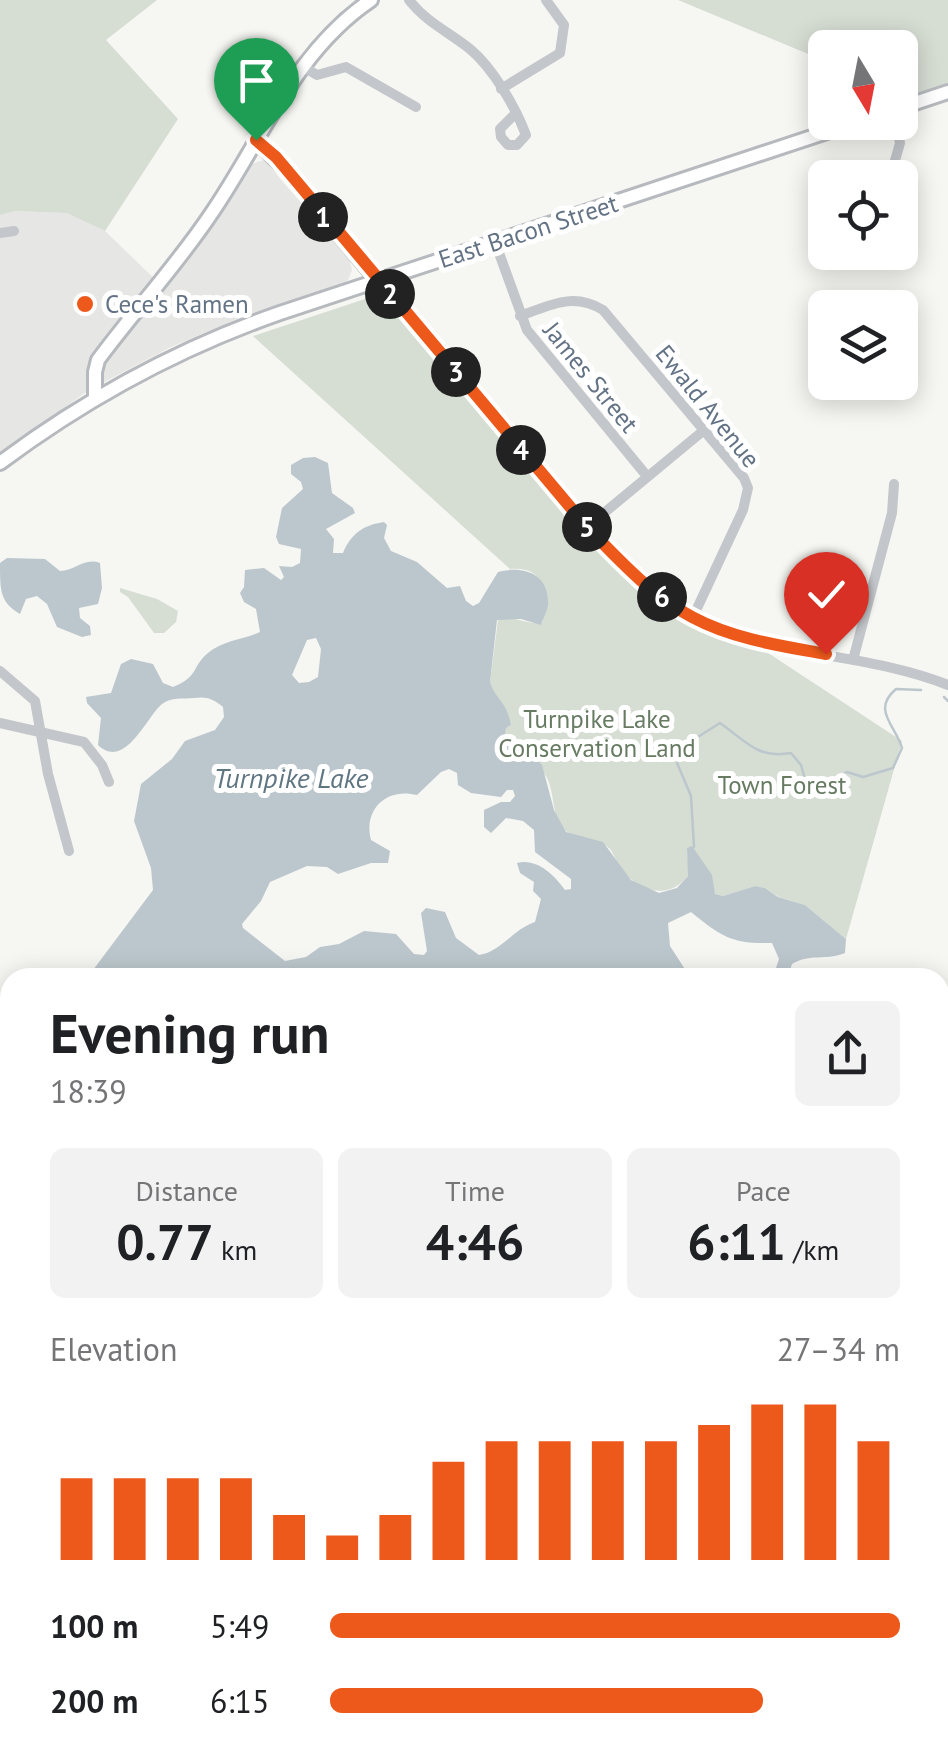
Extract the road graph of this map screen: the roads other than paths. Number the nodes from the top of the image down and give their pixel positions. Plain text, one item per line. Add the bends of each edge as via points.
1 (370, 0) edge
2 (410, 0) edge
3 (546, 0) edge
4 (240, 66) dead end
5 (302, 66) junction
6 (501, 89) junction
7 (948, 92) edge
8 (918, 102) edge
9 (416, 106) dead end
10 (275, 109) junction
11 (515, 114) dead end
12 (808, 138) edge
13 (256, 140) junction
14 (14, 231) dead end
15 (0, 233) edge
16 (495, 242) junction
17 (378, 281) junction
18 (520, 316) junction
19 (94, 397) junction
20 (703, 430) junction
21 (0, 463) edge
22 (646, 475) junction
23 (894, 484) dead end
24 (587, 527) junction
25 (693, 618) junction
26 (853, 660) junction
27 (0, 670) edge
28 (948, 684) edge
29 (0, 723) edge
30 (41, 732) junction
31 (109, 782) dead end
32 (68, 850) dead end

1 - 5 main road
2 - 6 street via 424,19 474,52
3 - 6 street via 564,25 560,52
4 - 10 street
5 - 9 street via 317,75 346,67
5 - 10 main road
6 - 11 street
7 - 8 main road
10 - 13 main road
12 - 16 main road, East Bacon Street
13 - 17 main road
13 - 19 main road via 214,210 96,365
14 - 15 street
16 - 17 main road, East Bacon Street
16 - 18 street, James Street
17 - 19 main road, East Bacon Street via 210,339
17 - 24 street
18 - 20 street, Ewald Avenue via 587,300 603,310
18 - 22 street, James Street via 535,343
19 - 21 main road, East Bacon Street
20 - 22 street
20 - 25 street, Ewald Avenue via 748,488
22 - 24 street
23 - 26 street
24 - 25 street via 644,584
25 - 26 street via 770,644
26 - 28 street
27 - 30 street via 35,700
29 - 30 street
30 - 31 street via 84,742
30 - 32 street

